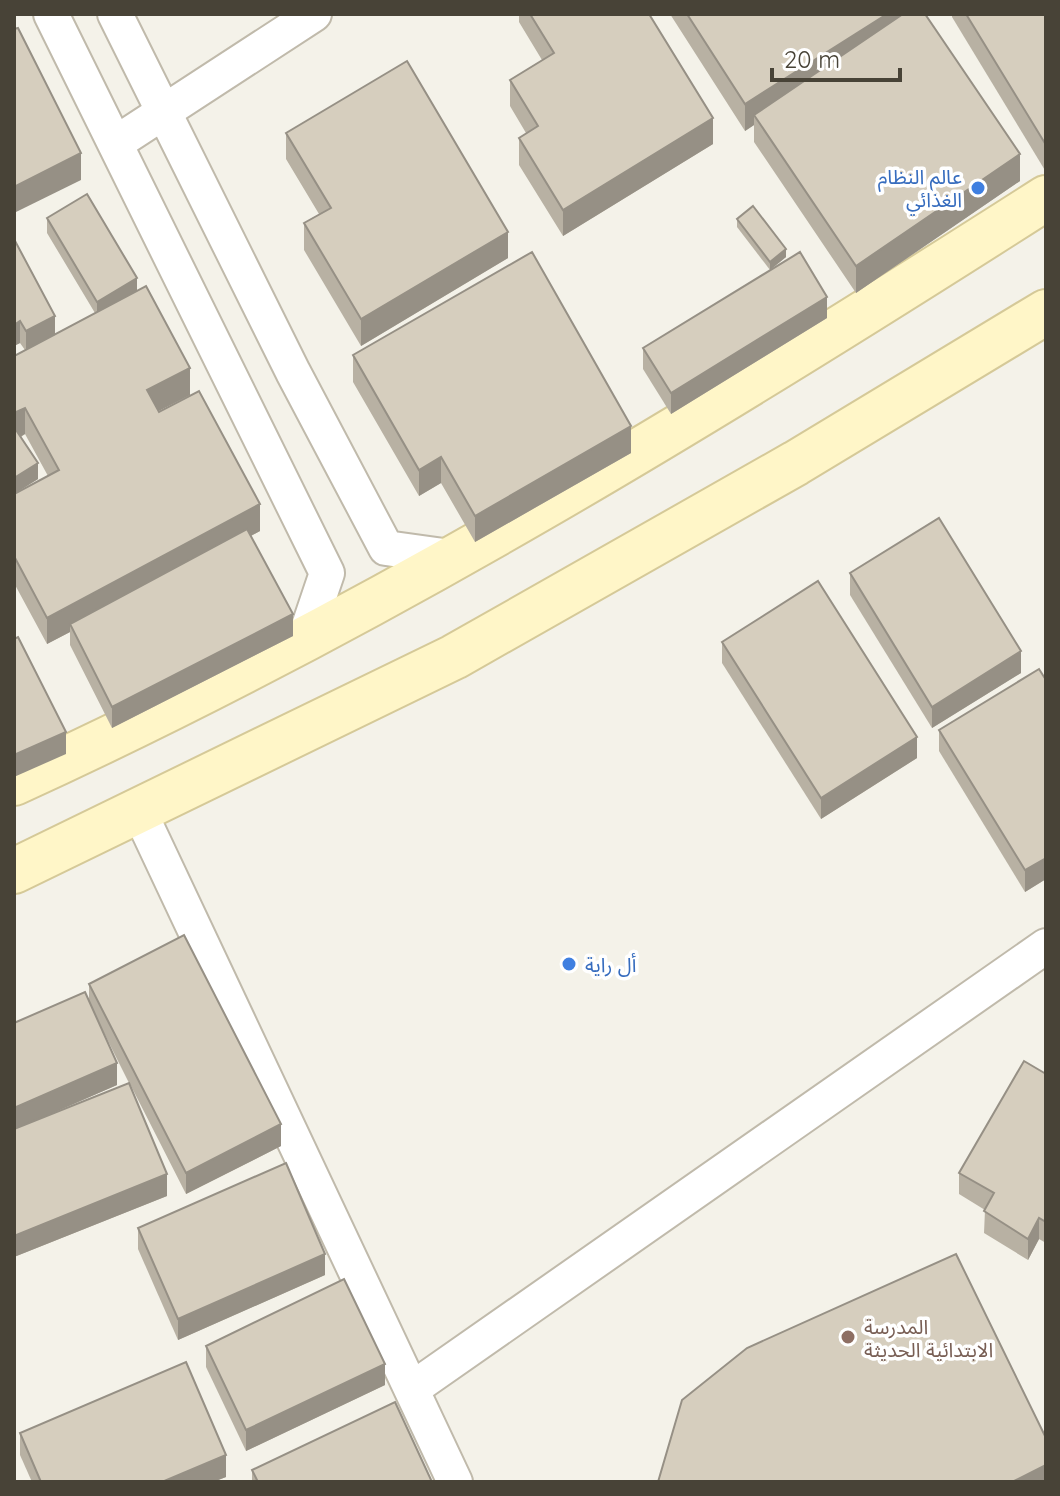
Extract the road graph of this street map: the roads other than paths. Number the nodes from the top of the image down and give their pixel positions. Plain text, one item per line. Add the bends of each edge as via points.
1 (51, 14) edge
2 (115, 14) edge
3 (314, 14) edge
4 (163, 112) junction
5 (116, 143) junction
6 (1046, 198) edge
7 (1046, 312) edge
8 (458, 558) junction
9 (305, 638) junction
10 (14, 783) edge
11 (139, 811) junction
12 (14, 871) edge
13 (1046, 946) edge
14 (412, 1389) junction
15 (455, 1482) edge

1 - 5 street
2 - 4 street
3 - 4 street
4 - 5 street
4 - 8 street via 386,548
5 - 9 street via 327,573
6 - 8 main road via 766,377
7 - 11 main road via 796,463 454,657
8 - 9 main road
9 - 10 main road
11 - 12 main road
11 - 14 street
13 - 14 street
14 - 15 street

